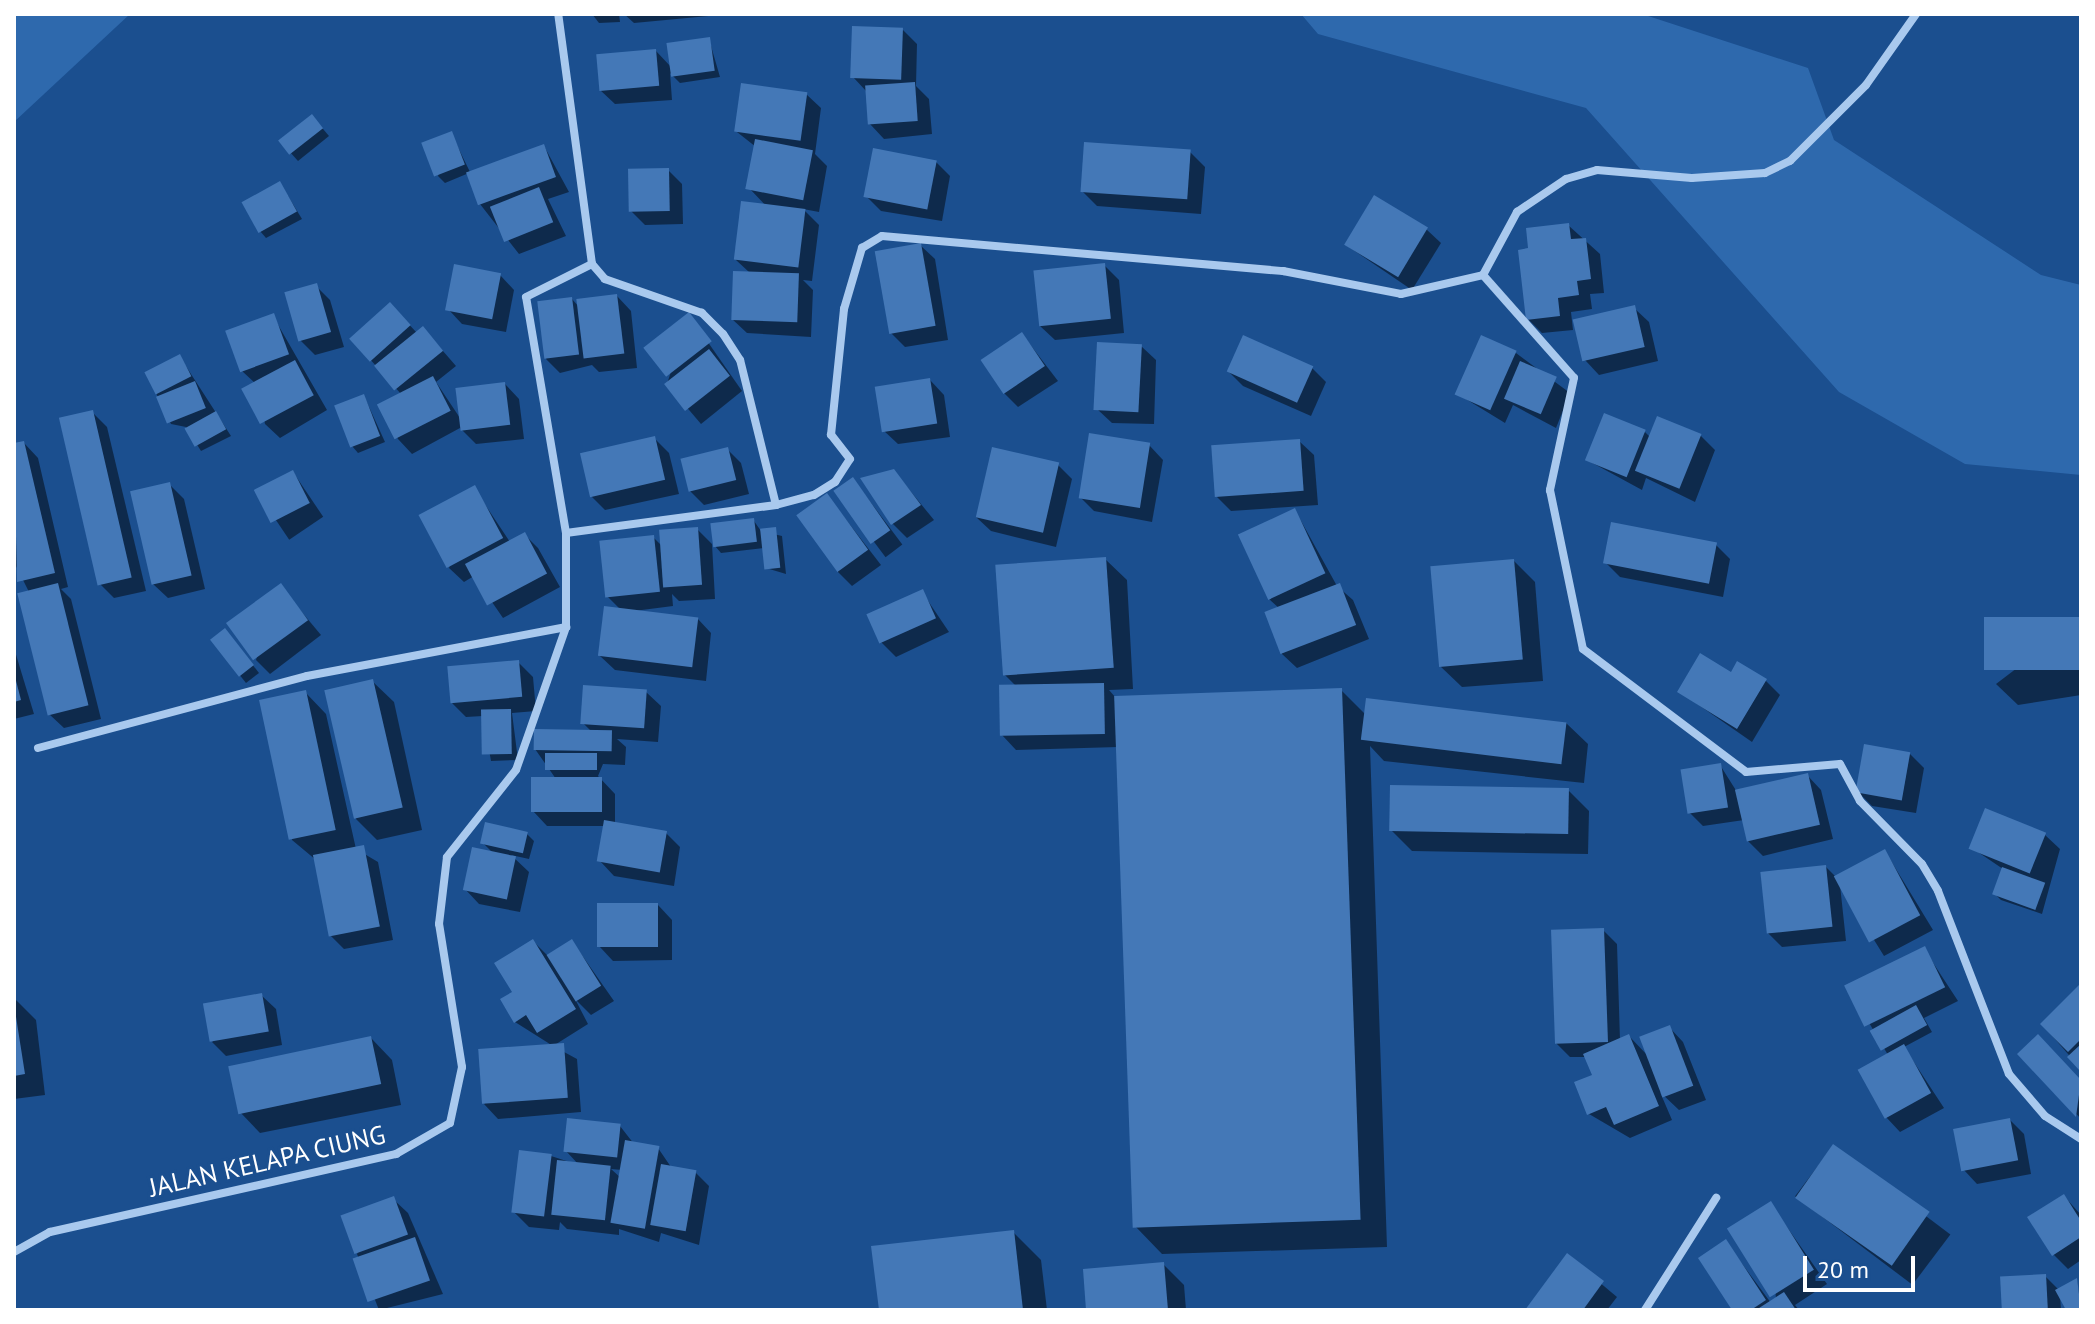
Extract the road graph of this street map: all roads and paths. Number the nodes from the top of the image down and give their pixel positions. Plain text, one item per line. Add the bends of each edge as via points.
1 (558, 14) edge
2 (1916, 14) edge
3 (592, 264) junction
4 (1483, 275) junction
5 (776, 505) junction
6 (566, 533) junction
7 (566, 627) junction
8 (38, 748) dead end
9 (2081, 1139) edge
10 (1716, 1198) dead end
11 (14, 1252) edge
12 (1645, 1310) edge

1 - 3 street
2 - 4 street via 1866,85 1790,161 1765,173 1692,178 1597,170 1566,179 1517,212
3 - 5 street via 605,279 702,313 723,334 740,360
3 - 6 street, JALAN KELAPA CIUNG via 526,297
4 - 5 street via 1401,294 1283,271 882,236 862,248 844,309 831,435 850,459 835,482
4 - 9 street via 1574,378 1550,490 1583,649 1746,772 1840,764 1860,801 1922,864 1938,891 2009,1074 2045,1116
5 - 6 street
6 - 7 street, JALAN KELAPA CIUNG
7 - 8 street via 307,676
7 - 11 street, JALAN KELAPA CIUNG via 516,770 447,857 439,924 462,1067 450,1123 396,1154 50,1232
10 - 12 street

